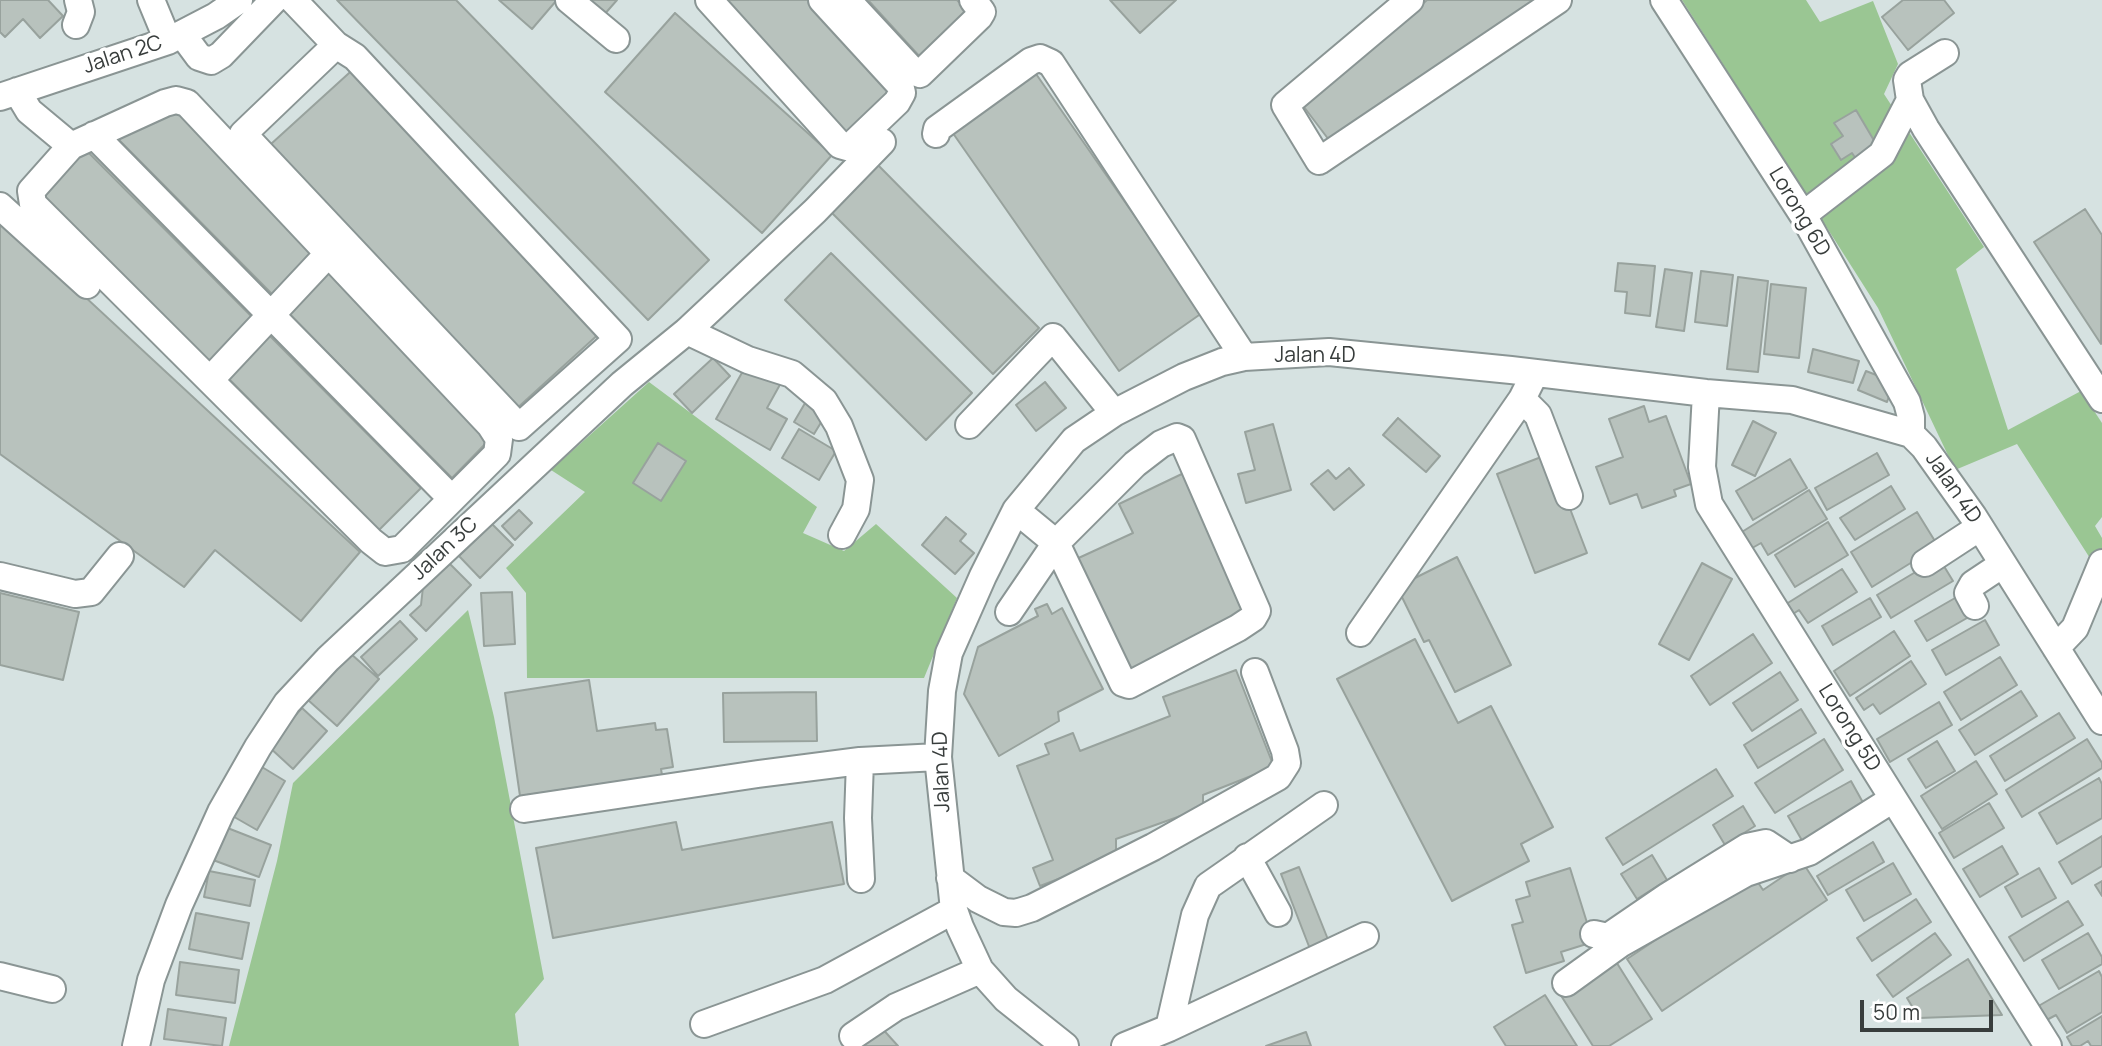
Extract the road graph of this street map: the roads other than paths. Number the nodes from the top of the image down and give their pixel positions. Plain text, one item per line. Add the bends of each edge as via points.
1 (151, 0) edge
2 (239, 0) edge
3 (274, 0) edge
4 (293, 0) edge
5 (569, 0) edge
6 (709, 0) edge
7 (822, 0) edge
8 (846, 0) edge
9 (973, 0) edge
10 (1410, 0) edge
11 (1558, 0) edge
12 (1664, 0) edge
13 (175, 37) junction
14 (616, 39) dead end
15 (336, 45) junction
16 (1945, 52) dead end
17 (5, 92) edge
18 (1910, 100) junction
19 (936, 134) dead end
20 (94, 135) junction
21 (882, 142) dead end
22 (71, 146) junction
23 (0, 206) edge
24 (1803, 215) junction
25 (328, 253) junction
26 (87, 285) dead end
27 (271, 314) junction
28 (687, 331) junction
29 (1244, 357) junction
30 (1535, 373) junction
31 (210, 380) junction
32 (1706, 393) junction
33 (2102, 398) edge
34 (1522, 399) junction
35 (1114, 413) junction
36 (969, 425) dead end
37 (1911, 434) junction
38 (1569, 496) dead end
39 (452, 499) junction
40 (1016, 510) junction
41 (1980, 527) junction
42 (842, 535) dead end
43 (1056, 543) junction
44 (120, 556) dead end
45 (1925, 563) dead end
46 (2102, 563) edge
47 (2003, 564) junction
48 (0, 576) edge
49 (1975, 606) dead end
50 (1009, 612) dead end
51 (1360, 634) dead end
52 (2056, 648) junction
53 (1255, 672) dead end
54 (2102, 721) edge
55 (938, 757) junction
56 (860, 761) junction
57 (1894, 799) junction
58 (1324, 805) dead end
59 (524, 808) dead end
60 (1247, 857) junction
61 (1790, 859) junction
62 (950, 878) junction
63 (861, 879) dead end
64 (954, 910) junction
65 (1278, 913) dead end
66 (1594, 934) dead end
67 (1365, 936) dead end
68 (980, 970) junction
69 (0, 976) edge
70 (1566, 983) dead end
71 (52, 989) dead end
72 (704, 1024) dead end
73 (1169, 1028) junction
74 (853, 1036) dead end
75 (136, 1046) edge
76 (1065, 1046) edge
77 (1125, 1046) edge
78 (2048, 1046) edge

1 - 13 street
2 - 13 street, Jalan 2C
3 - 13 street via 211,61
4 - 15 street
5 - 14 street
6 - 7 street via 840,145 847,147 902,93 900,85
8 - 9 street via 920,74 979,17 982,12
10 - 11 street via 1285,105 1319,161
12 - 24 street, Lorong 6D
13 - 17 street, Jalan 2C
15 - 15 street via 243,134 519,427 618,339 355,57
16 - 18 street via 1910,75
17 - 22 street
18 - 24 street via 1882,154
18 - 33 street
19 - 29 street via 1031,61 1040,58 1051,63
20 - 22 street
20 - 25 street via 165,103 187,103
20 - 27 street
21 - 28 street, Jalan 3C
22 - 31 street via 30,191 33,204
23 - 26 street
24 - 37 street, Lorong 6D via 1907,402
25 - 27 street
25 - 39 street via 499,439 497,454
27 - 31 street
27 - 39 street
28 - 42 street via 748,360 792,374 824,401 848,445 860,480 856,509
28 - 75 street, Jalan 3C via 581,422 328,659 288,703 221,812 179,905 151,980
29 - 30 street, Jalan 4D via 1329,352
29 - 35 street, Jalan 4D via 1184,377
30 - 32 street, Jalan 4D
30 - 34 street
31 - 39 street via 385,552 402,549
32 - 37 street, Jalan 4D via 1792,400
32 - 57 street, Lorong 5D via 1702,467 1709,504
34 - 38 street via 1538,415
34 - 51 street
35 - 36 street via 1053,337
35 - 40 street, Jalan 4D via 1074,440
37 - 41 street, Jalan 4D
40 - 43 street
40 - 55 street, Jalan 4D via 949,653
41 - 45 street
41 - 47 street, Jalan 4D
43 - 43 street via 1135,464 1177,437 1182,439 1257,611 1238,628 1129,685 1124,683
43 - 50 street
44 - 48 street via 91,592 75,594
46 - 52 street via 2075,628
47 - 49 street via 1973,584 1968,593
47 - 52 street, Jalan 4D
52 - 54 street, Jalan 4D
53 - 62 street via 1285,751 1287,763 1279,777 1153,847 1016,913 978,899
55 - 56 street
55 - 62 street, Jalan 4D
56 - 59 street
56 - 63 street
57 - 61 street via 1810,852
57 - 78 street, Lorong 5D
58 - 60 street
60 - 65 street
60 - 73 street via 1208,886 1195,915
61 - 66 street via 1766,843 1747,847 1608,937
61 - 70 street via 1746,873 1620,944
62 - 64 street, Jalan 4D
64 - 68 street, Jalan 4D
64 - 72 street via 825,980
67 - 73 street
68 - 74 street via 896,1007
68 - 76 street, Jalan 4D via 1006,999
69 - 71 street
73 - 77 street

